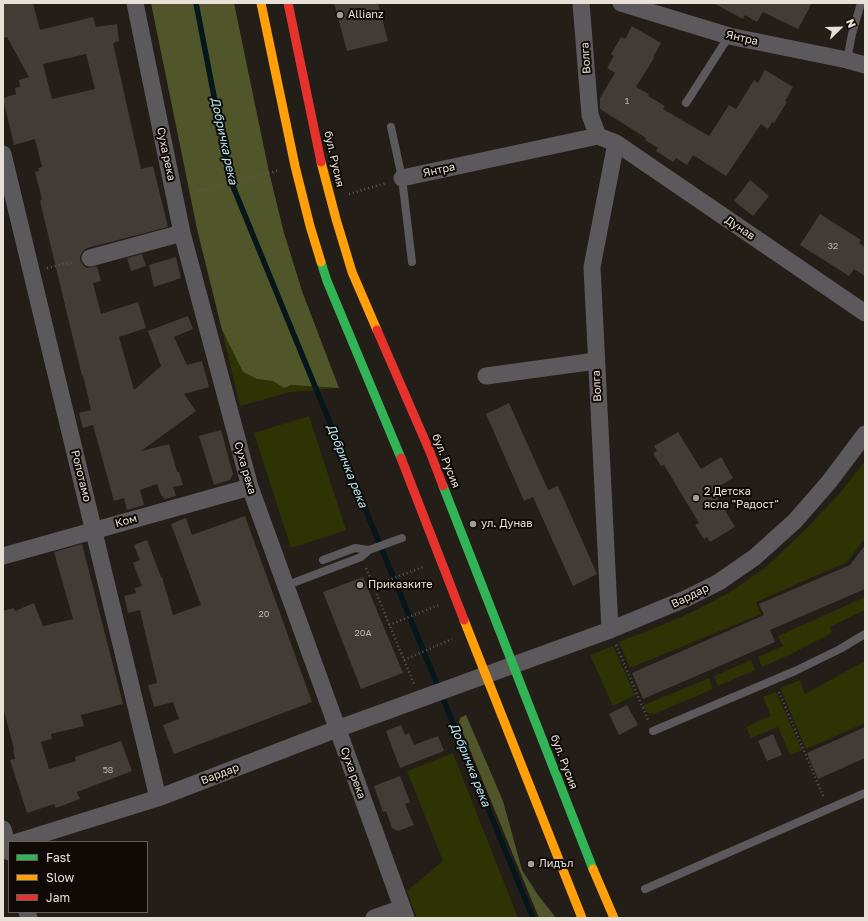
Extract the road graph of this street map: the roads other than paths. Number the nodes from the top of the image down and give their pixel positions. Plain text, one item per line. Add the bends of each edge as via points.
1 (135, 3) edge
2 (261, 3) edge
3 (288, 3) edge
4 (581, 3) edge
5 (621, 3) edge
6 (861, 3) edge
7 (730, 36) junction
8 (848, 60) junction
9 (865, 65) edge
10 (686, 103) dead end
11 (391, 128) dead end
12 (598, 136) junction
13 (616, 143) junction
14 (3, 154) edge
15 (402, 178) junction
16 (182, 233) junction
17 (90, 258) road end
18 (412, 262) dead end
19 (865, 313) edge
20 (596, 361) junction
21 (486, 376) dead end
22 (865, 434) edge
23 (250, 487) junction
24 (95, 530) junction
25 (402, 538) dead end
26 (369, 550) junction
27 (3, 556) edge
28 (323, 560) dead end
29 (285, 586) junction
30 (610, 630) junction
31 (865, 634) edge
32 (514, 665) junction
33 (486, 674) junction
34 (337, 729) junction
35 (653, 731) road end
36 (865, 793) edge
37 (158, 798) junction
38 (15, 841) edge
39 (645, 888) dead end
40 (404, 913) edge
41 (374, 918) edge
42 (582, 918) edge
43 (614, 918) edge

1 - 16 street, Суха река
2 - 33 main road via 295,166 327,282 403,463
3 - 32 main road, бул. Русия via 321,161 352,272 430,452
4 - 12 street, Волга via 590,115
5 - 7 street, Янтра
6 - 8 lane
7 - 8 street, Янтра
7 - 10 lane
8 - 9 street, Янтра
11 - 15 lane
12 - 13 street
12 - 15 street, Янтра
13 - 19 street, Дунав
13 - 20 street, Волга via 592,267
14 - 24 street, Ропотамо
15 - 18 lane
16 - 17 street
16 - 23 street, Суха река
20 - 21 street
20 - 30 street, Волга
22 - 30 street, Вардар via 829,482 795,521 755,557 719,582 692,596
23 - 24 street, Ком
23 - 29 street, Суха река
24 - 27 street, Ком
24 - 37 street, Ропотамо
25 - 26 lane
26 - 28 lane via 355,548
26 - 29 lane via 361,557
29 - 34 street, Суха река
30 - 32 street, Вардар
31 - 35 lane via 840,649 774,680
32 - 33 street, Вардар
32 - 43 main road, бул. Русия
33 - 34 street, Вардар
33 - 42 main road
34 - 37 street, Вардар
34 - 40 street, Суха река
36 - 39 lane
37 - 38 street, Вардар
40 - 41 street

